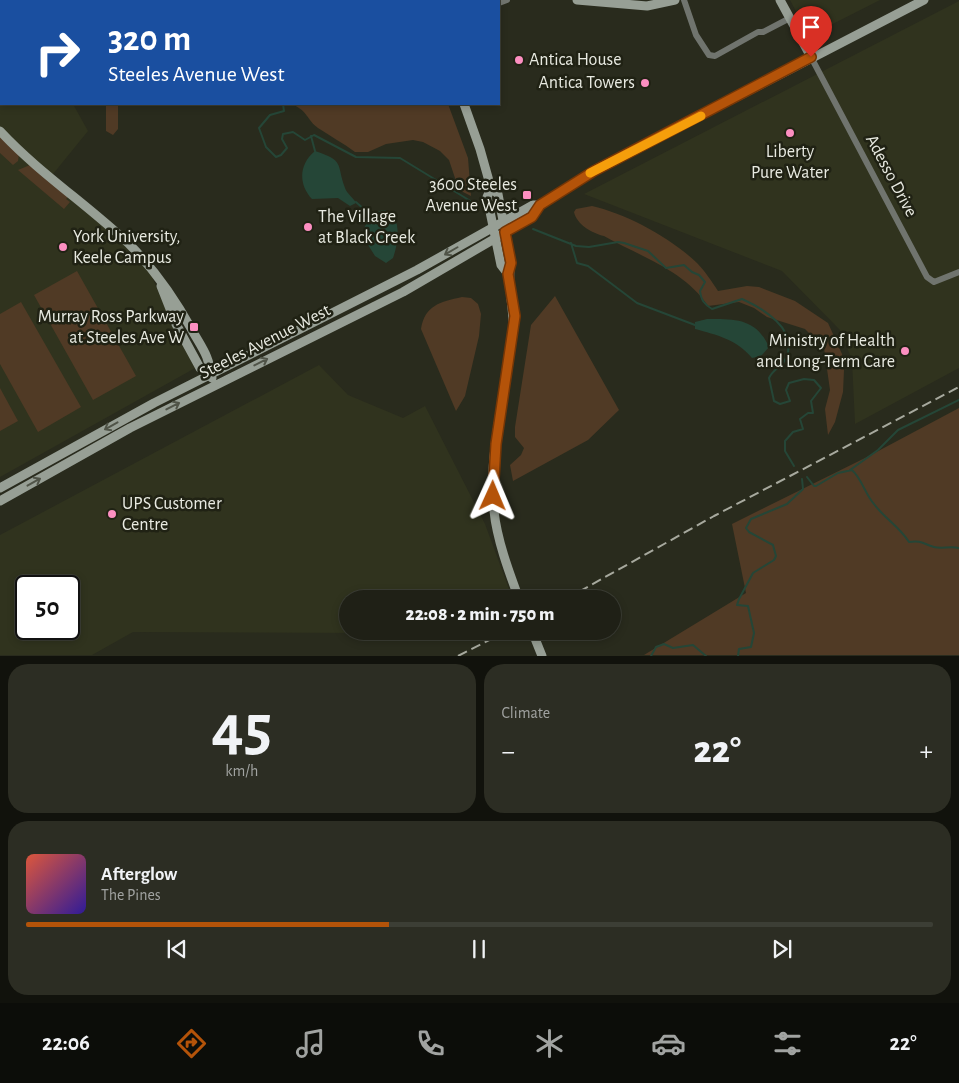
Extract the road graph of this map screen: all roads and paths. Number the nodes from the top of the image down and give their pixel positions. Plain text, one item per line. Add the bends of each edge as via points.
1 (577, 0) edge
2 (675, 0) edge
3 (684, 0) edge
4 (780, 0) edge
5 (924, 0) edge
6 (624, 2) edge
7 (790, 18) junction
8 (811, 57) junction
9 (464, 105) edge
10 (0, 131) edge
11 (490, 188) junction
12 (540, 205) junction
13 (503, 222) junction
14 (494, 227) junction
15 (505, 232) junction
16 (496, 238) junction
17 (959, 272) edge
18 (508, 274) junction
19 (311, 323) junction
20 (317, 334) junction
21 (210, 375) junction
22 (217, 384) junction
23 (0, 488) edge
24 (0, 501) edge
25 (516, 590) edge
26 (536, 640) edge
27 (542, 656) edge

1 - 6 main road
2 - 6 main road via 657,5
3 - 7 street via 696,35 710,56
4 - 7 main road
5 - 8 main road, Steeles Avenue West
7 - 8 main road
8 - 12 main road, Steeles Avenue West via 594,171
8 - 17 street, Adesso Drive via 927,277 934,282
9 - 11 main road
10 - 21 main road via 129,244 152,269 200,368
11 - 13 main road via 498,194
11 - 14 main road via 487,197
12 - 13 main road, Steeles Avenue West via 533,205
12 - 15 main road, Steeles Avenue West via 532,217
13 - 14 main road, Steeles Avenue West
13 - 15 main road
14 - 16 main road
14 -> 19 main road, Steeles Avenue West
15 - 16 main road, Steeles Avenue West
15 - 18 main road via 511,263
16 - 18 main road via 501,265
16 - 20 main road, Steeles Avenue West via 403,292
18 - 25 main road via 515,316 496,444 493,496 496,524
19 - 20 main road
19 - 21 main road, Steeles Avenue West
22 -> 20 main road, Steeles Avenue West
21 - 22 main road
21 -> 23 main road, Steeles Avenue West
24 -> 22 main road, Steeles Avenue West via 130,428
26 - 27 main road

